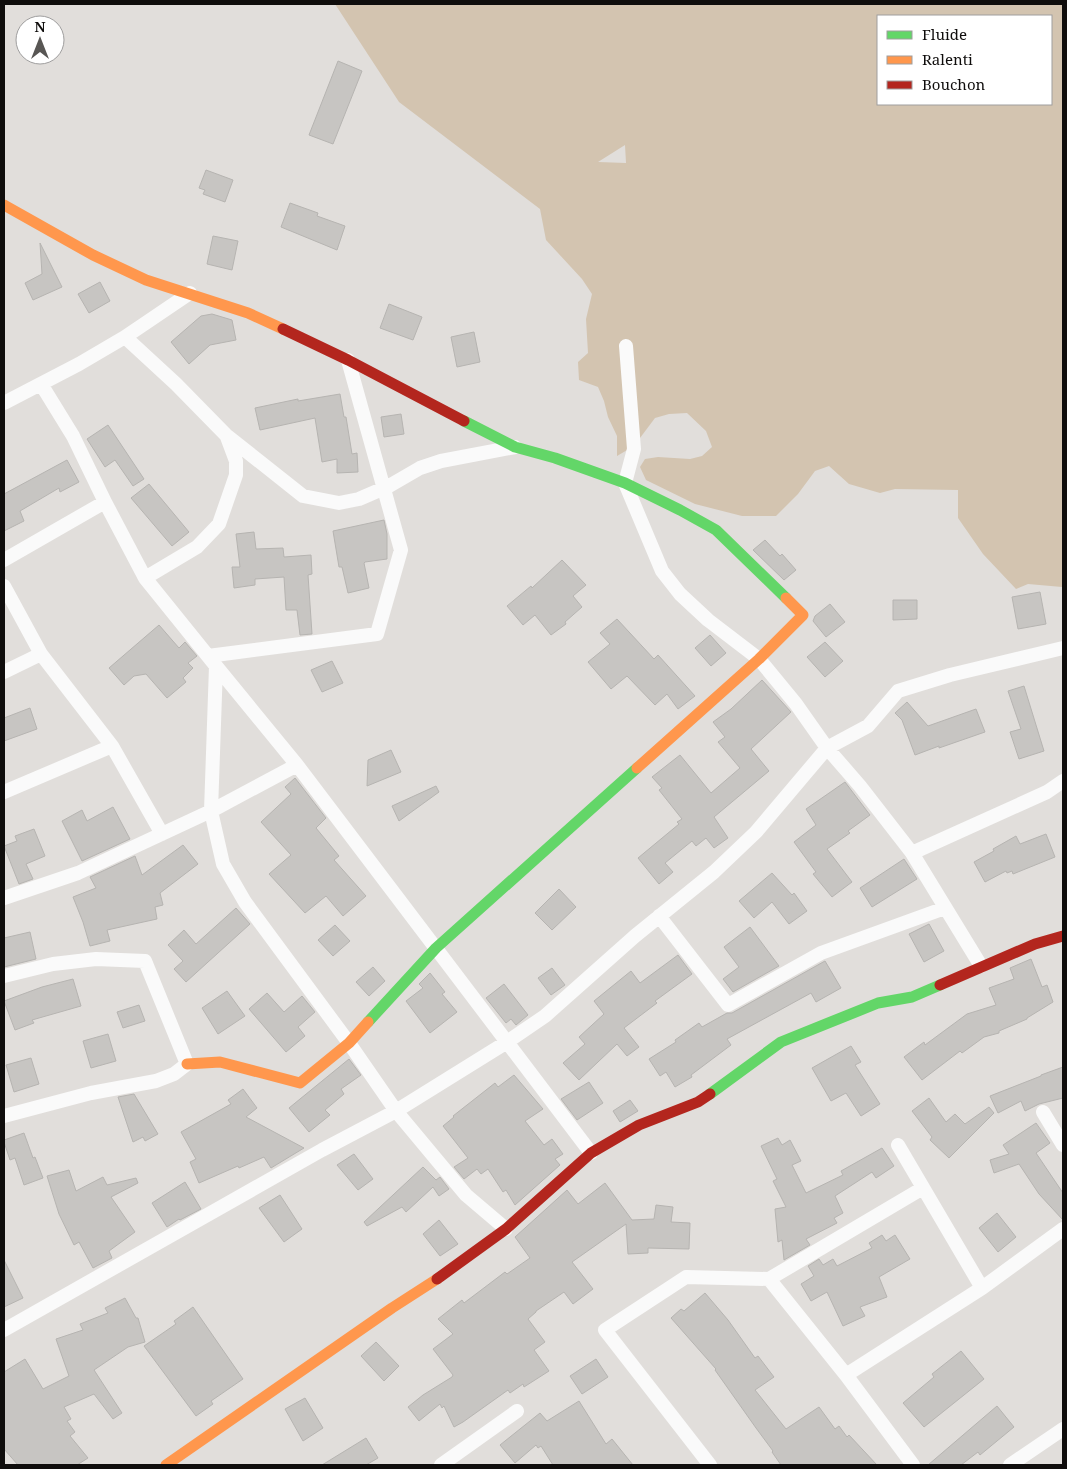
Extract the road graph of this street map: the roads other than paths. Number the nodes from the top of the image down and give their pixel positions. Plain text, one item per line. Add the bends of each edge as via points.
1 (4, 205) edge
2 (190, 293) junction
3 (125, 337) junction
4 (626, 346) dead end
5 (348, 360) junction
6 (41, 384) junction
7 (4, 403) edge
8 (226, 435) junction
9 (515, 447) junction
10 (625, 483) junction
11 (384, 489) junction
12 (105, 502) junction
13 (4, 560) edge
14 (145, 578) junction
15 (4, 586) edge
16 (1063, 648) edge
17 (41, 654) junction
18 (759, 659) junction
19 (212, 661) junction
20 (4, 672) edge
21 (112, 746) junction
22 (827, 748) junction
23 (297, 765) junction
24 (1063, 781) edge
25 (4, 792) edge
26 (211, 811) junction
27 (162, 834) junction
28 (912, 853) junction
29 (4, 898) edge
30 (946, 908) junction
31 (660, 916) junction
32 (1063, 936) edge
33 (436, 948) junction
34 (981, 966) junction
35 (4, 976) edge
36 (507, 1042) junction
37 (350, 1043) junction
38 (187, 1064) junction
39 (396, 1111) junction
40 (1043, 1112) dead end
41 (4, 1116) edge
42 (1063, 1145) edge
43 (898, 1146) dead end
44 (591, 1153) junction
45 (923, 1188) junction
46 (506, 1229) junction
47 (1063, 1229) edge
48 (769, 1279) junction
49 (982, 1288) junction
50 (4, 1330) edge
51 (846, 1375) junction
52 (517, 1411) dead end
53 (1063, 1429) edge
54 (166, 1465) edge
55 (441, 1465) edge
56 (710, 1465) edge
57 (913, 1465) edge
58 (1010, 1465) edge

1 - 2 street via 93,255 146,280
2 - 3 street
2 - 5 street via 248,313
3 - 6 street
3 - 8 street
4 - 10 street via 634,449
5 - 9 street
5 - 11 street
6 - 7 street
6 - 12 street via 73,436
8 - 11 street via 303,496 339,503
8 - 14 street via 236,461 236,475 218,524 197,547
9 - 10 street
9 - 11 street via 441,461 420,468
10 - 18 street via 662,571 680,594 708,620
10 - 18 street via 716,530 803,615
11 - 19 street via 402,550 377,634
12 - 13 street
12 - 14 street
14 - 19 street
15 - 17 street
16 - 22 street via 898,691 868,726
17 - 20 street
17 - 21 street
18 - 22 street
18 - 33 street
19 - 23 street
19 - 26 street
21 - 25 street
21 - 27 street
22 - 28 street
22 - 31 street via 756,832
23 - 26 street
23 - 33 street
24 - 28 street via 1047,792
26 - 27 street
26 - 37 street via 223,864 245,902
27 - 29 street via 78,873
28 - 30 street
30 - 31 street via 821,953 728,1005
30 - 34 street
31 - 36 street via 545,1016
32 - 34 street
33 - 36 street
33 - 37 street
34 - 44 street via 912,997 878,1003 781,1042 698,1102 639,1124
35 - 38 street via 53,964 96,959 145,961
36 - 39 street
36 - 44 street
37 - 38 street via 300,1083 220,1062
37 - 39 street
38 - 41 street via 174,1074 156,1081 91,1093
39 - 46 street via 466,1195
39 - 50 street
40 - 42 street
43 - 45 street
44 - 46 street
45 - 48 street
45 - 49 street
46 - 54 street
47 - 49 street
48 - 51 street
48 - 56 street via 686,1277 605,1330
49 - 51 street
51 - 57 street
52 - 55 street
53 - 58 street

